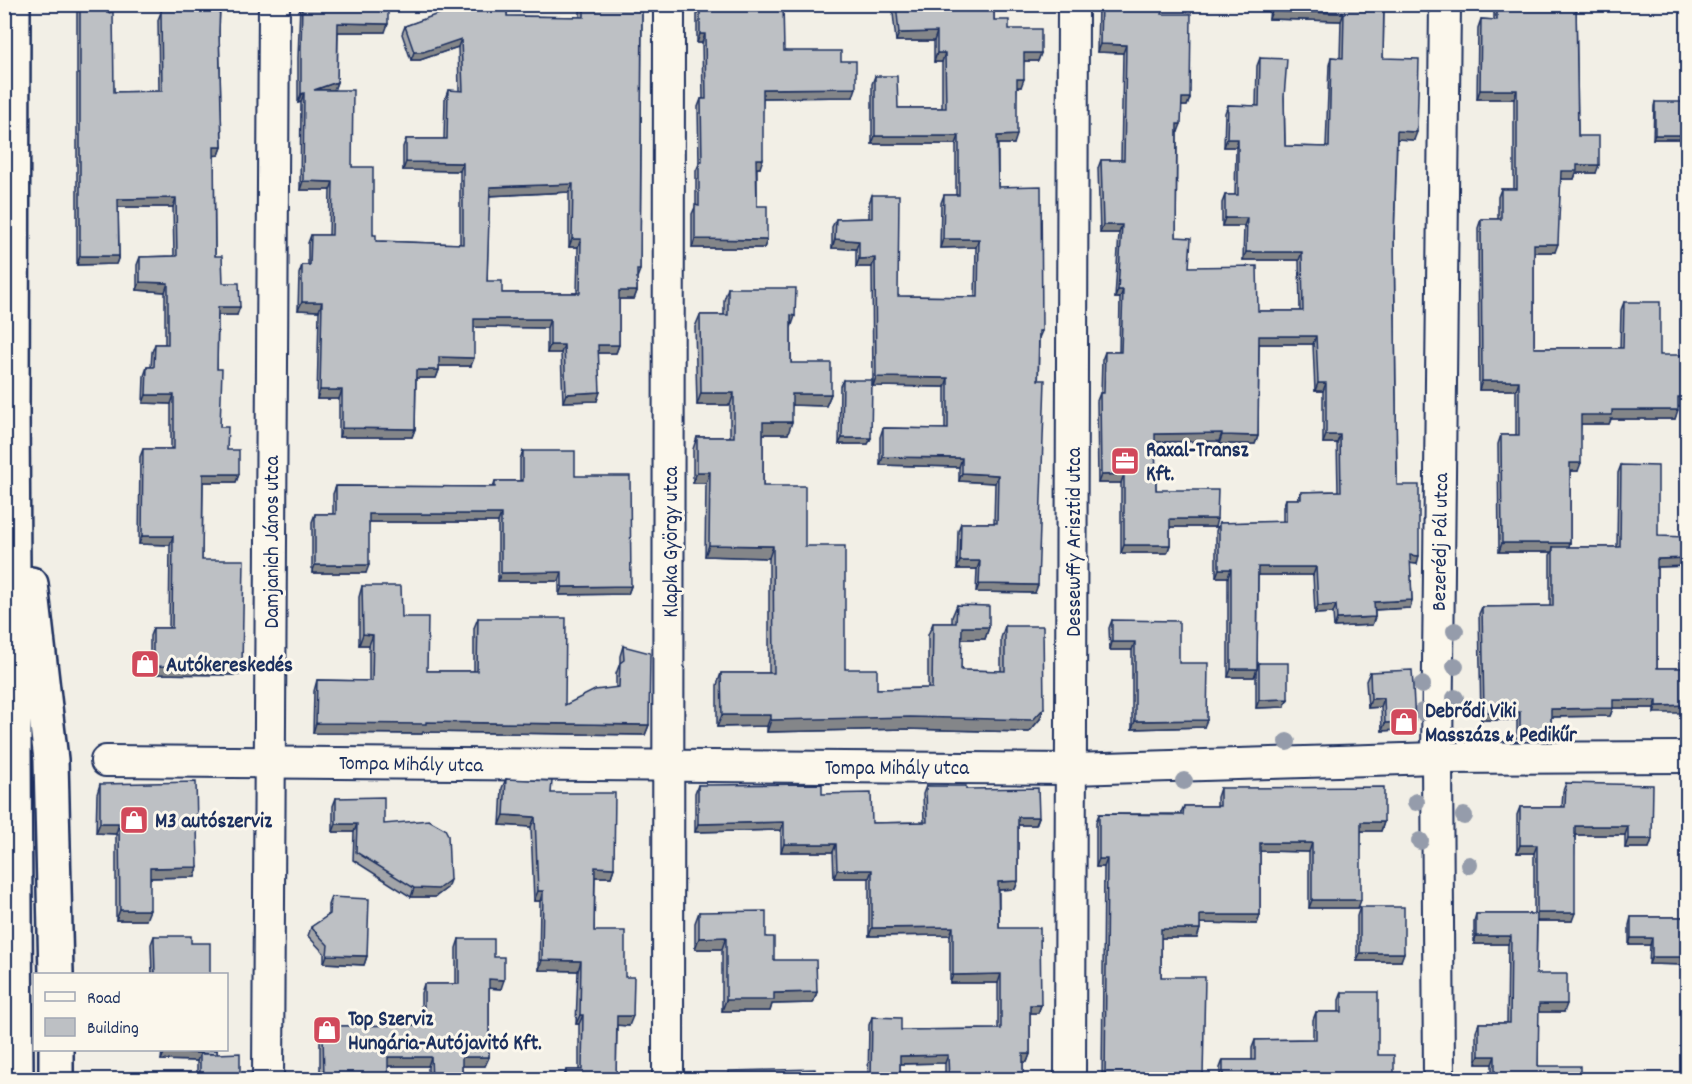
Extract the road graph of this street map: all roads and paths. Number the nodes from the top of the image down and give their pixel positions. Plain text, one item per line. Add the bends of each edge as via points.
1 (13, 4) edge
2 (274, 4) edge
3 (669, 4) edge
4 (1073, 4) edge
5 (1445, 4) edge
6 (12, 410) junction
7 (1688, 757) edge
8 (1437, 758) junction
9 (106, 761) dead end
10 (270, 761) junction
11 (670, 765) junction
12 (1072, 769) junction
13 (56, 973) edge
14 (56, 1051) edge
15 (16, 1080) edge
16 (56, 1080) edge
17 (268, 1080) edge
18 (668, 1080) edge
19 (1070, 1080) edge
20 (1439, 1080) edge

1 - 6 main road
2 - 10 street, Damjanich János utca
3 - 11 street, Klapka György utca
4 - 12 street, Dessewffy Arisztid utca
5 - 8 street, Bezerédj Pál utca
6 - 13 main road via 51,760
6 - 15 main road
7 - 8 street, Tompa Mihály utca
8 - 12 street, Tompa Mihály utca
8 - 20 street, Bezerédj Pál utca
9 - 10 street, Tompa Mihály utca
10 - 11 street, Tompa Mihály utca
10 - 17 street, Damjanich János utca
11 - 12 street, Tompa Mihály utca
11 - 18 street, Klapka György utca
12 - 19 street, Dessewffy Arisztid utca
14 - 16 main road

